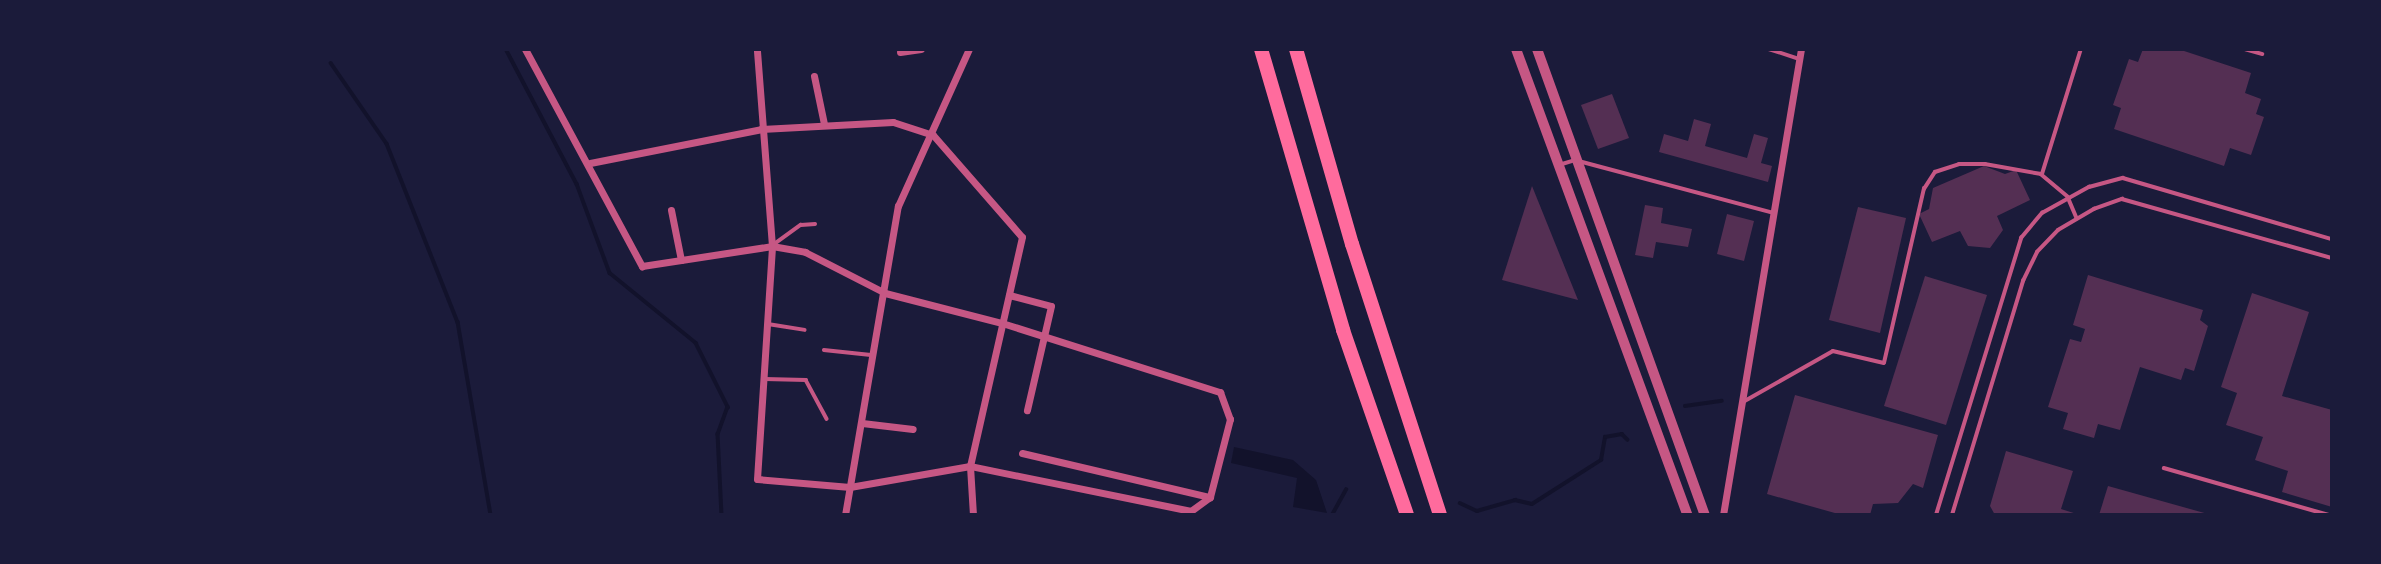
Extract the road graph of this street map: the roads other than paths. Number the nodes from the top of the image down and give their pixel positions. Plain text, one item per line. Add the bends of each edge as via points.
1 (525, 49) edge
2 (757, 49) edge
3 (921, 49) edge
4 (969, 49) edge
5 (1261, 49) edge
6 (1296, 49) edge
7 (1516, 49) edge
8 (1538, 49) edge
9 (1769, 49) edge
10 (1801, 49) edge
11 (2081, 49) edge
12 (2245, 49) edge
13 (900, 52) dead end
14 (2262, 54) dead end
15 (1799, 60) junction
16 (814, 76) dead end
17 (824, 124) junction
18 (761, 129) junction
19 (933, 135) junction
20 (1575, 160) junction
21 (590, 163) junction
22 (1556, 166) junction
23 (2042, 174) junction
24 (2068, 197) junction
25 (671, 210) dead end
26 (1774, 213) junction
27 (2077, 218) junction
28 (815, 224) dead end
29 (2332, 239) edge
30 (772, 246) junction
31 (2332, 258) edge
32 (681, 260) junction
33 (885, 293) junction
34 (1009, 295) junction
35 (1002, 323) junction
36 (768, 324) junction
37 (805, 330) dead end
38 (1044, 337) junction
39 (824, 350) dead end
40 (873, 355) junction
41 (765, 379) junction
42 (1743, 402) junction
43 (1027, 410) dead end
44 (827, 419) dead end
45 (862, 423) junction
46 (913, 429) dead end
47 (1022, 453) dead end
48 (970, 466) junction
49 (2164, 468) dead end
50 (850, 487) junction
51 (1210, 497) junction
52 (845, 515) edge
53 (973, 515) edge
54 (1407, 515) edge
55 (1440, 515) edge
56 (1687, 515) edge
57 (1705, 515) edge
58 (1723, 515) edge
59 (1936, 515) edge
60 (1952, 515) edge
61 (2329, 515) edge

1 - 21 street
2 - 18 street
3 - 13 street
4 - 19 street
5 - 54 highway via 1339,317
6 - 55 highway via 1352,244
7 - 22 street
8 - 20 street
9 - 15 lane
10 - 15 street
11 - 23 lane
12 - 14 lane
15 - 26 street
16 - 17 street
17 - 18 street
17 - 19 street via 893,122
18 - 21 street
18 - 30 street
19 - 33 street via 898,206
19 - 34 street via 1023,237
20 - 22 lane
20 - 26 lane
20 - 57 street
21 - 32 street via 642,266
22 - 56 street
23 - 24 lane
23 - 42 lane via 1985,164 1959,164 1935,172 1924,189 1884,363 1833,351
24 - 27 lane
24 - 29 lane via 2123,178
24 - 59 lane via 2042,213 2021,238
25 - 32 street
26 - 42 street
27 - 31 lane via 2122,200
27 - 60 lane via 2037,252 2024,281
28 - 30 lane via 801,225
30 - 32 street
30 - 33 street via 815,257
30 - 36 street
33 - 35 street
33 - 40 street
34 - 35 street
34 - 38 street via 1051,306
35 - 38 street
35 - 48 street
36 - 37 lane
36 - 41 street
38 - 43 street
38 - 51 street via 1220,392 1230,419
39 - 40 lane
40 - 45 street
41 - 44 lane via 806,380
41 - 50 street via 757,479
42 - 58 street
45 - 46 street
45 - 50 street
47 - 51 street
48 - 50 street
48 - 51 street via 1191,511
48 - 53 street
49 - 61 lane
50 - 52 street

